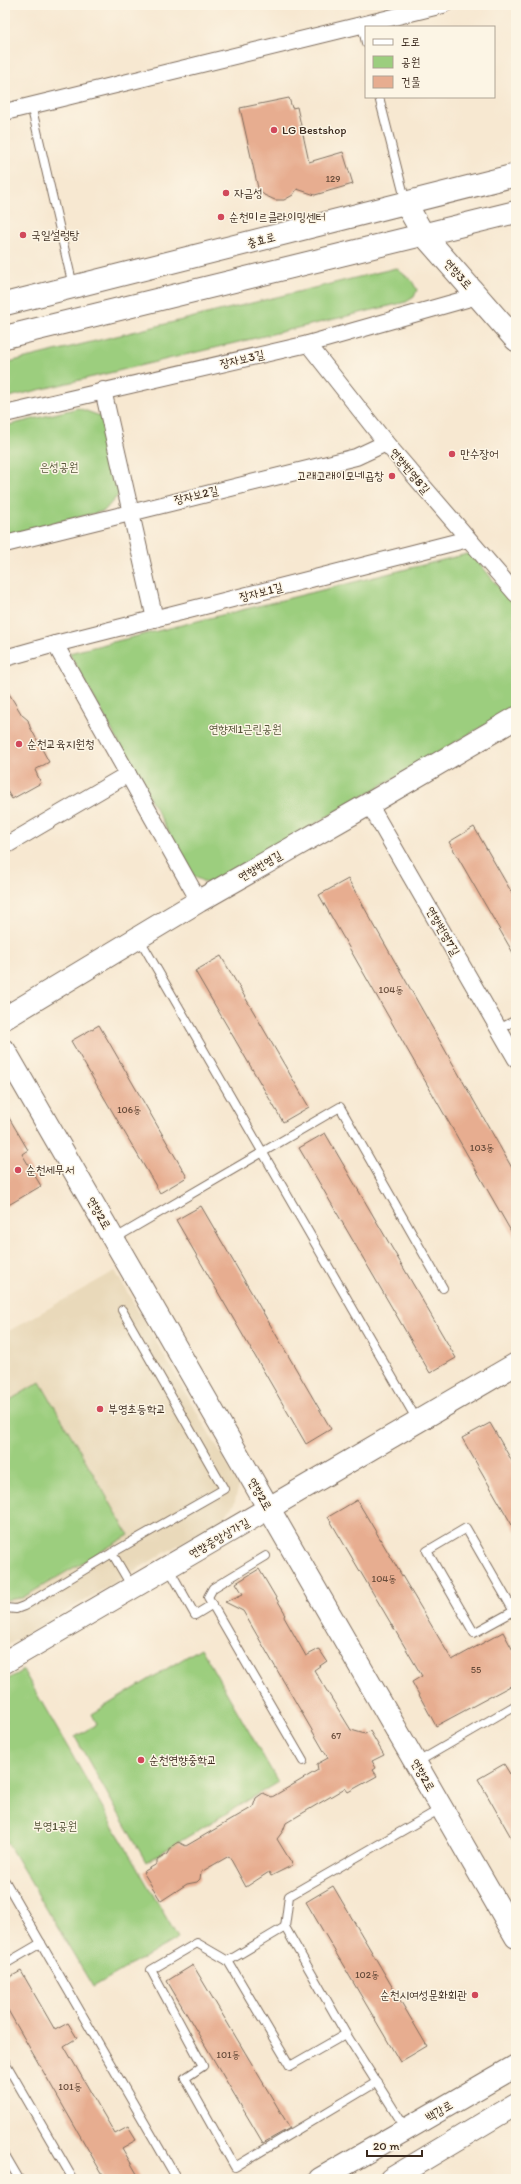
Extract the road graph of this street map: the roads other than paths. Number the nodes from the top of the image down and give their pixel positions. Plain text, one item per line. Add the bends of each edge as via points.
1 (443, 5) edge
2 (362, 25) junction
3 (365, 38) edge
4 (379, 98) edge
5 (32, 105) junction
6 (5, 112) edge
7 (516, 175) edge
8 (406, 204) junction
9 (516, 212) edge
10 (424, 234) junction
11 (73, 287) junction
12 (477, 296) junction
13 (5, 304) edge
14 (5, 337) edge
15 (516, 340) edge
16 (308, 344) junction
17 (103, 390) junction
18 (5, 414) edge
19 (386, 443) junction
20 (130, 514) junction
21 (468, 539) junction
22 (5, 544) edge
23 (516, 594) edge
24 (155, 619) junction
25 (55, 644) junction
26 (5, 658) edge
27 (516, 718) edge
28 (128, 774) junction
29 (369, 804) junction
30 (5, 846) edge
31 (199, 900) junction
32 (139, 938) junction
33 (5, 1018) edge
34 (516, 1020) edge
35 (499, 1030) junction
36 (5, 1051) edge
37 (516, 1059) edge
38 (264, 1152) junction
39 (114, 1239) junction
40 (443, 1288) dead end
41 (122, 1310) dead end
42 (516, 1364) edge
43 (417, 1420) junction
44 (268, 1509) junction
45 (112, 1553) junction
46 (266, 1556) dead end
47 (168, 1567) junction
48 (133, 1588) junction
49 (212, 1604) junction
50 (5, 1608) edge
51 (515, 1613) edge
52 (5, 1662) edge
53 (516, 1705) edge
54 (303, 1761) dead end
55 (416, 1763) junction
56 (442, 1808) junction
57 (5, 1880) edge
58 (285, 1927) junction
59 (516, 1937) edge
60 (42, 1943) junction
61 (228, 1961) junction
62 (5, 1964) edge
63 (346, 2034) junction
64 (5, 2062) edge
65 (516, 2066) edge
66 (377, 2082) junction
67 (516, 2104) edge
68 (406, 2130) junction
69 (5, 2155) edge
70 (19, 2179) edge
71 (73, 2179) edge
72 (177, 2179) edge
73 (320, 2179) edge
74 (390, 2179) edge

1 - 2 street
2 - 3 lane
2 - 5 street
4 - 8 lane
5 - 6 street
5 - 11 lane
7 - 8 street, 충효로
8 - 10 street, 연향3로
8 - 11 street, 충효로
9 - 10 street
10 - 12 street, 연향3로
10 - 14 street
11 - 13 street, 충효로
12 - 15 street, 연향3로
12 - 16 street, 장자보3길
16 - 17 street, 장자보3길
16 - 19 street, 연향번영8길
17 - 18 street, 장자보3길
17 - 20 street
19 - 20 street, 장자보2길 via 356,457
19 - 21 street, 연향번영8길
20 - 22 street, 장자보2길
20 - 24 street
21 - 23 street, 연향번영8길
21 - 24 street, 장자보1길
24 - 25 street, 장자보1길
25 - 26 street, 장자보1길
25 - 28 street
27 - 29 street, 연향번영길
28 - 30 street
28 - 31 street
29 - 31 street, 연향번영길
29 - 35 street, 연향번영7길
31 - 32 street, 연향번영길
32 - 33 street, 연향번영길
32 - 38 lane
34 - 35 lane
35 - 37 street, 연향번영7길
36 - 39 street, 연향2로
38 - 39 lane
38 - 40 lane via 340,1106
38 - 43 lane
39 - 44 street, 연향2로
41 - 45 lane via 224,1489
42 - 43 street, 연향중앙상가길
43 - 44 street, 연향중앙상가길
44 - 47 street, 연향중앙상가길
44 - 55 street, 연향2로
45 - 48 lane
45 - 50 lane via 24,1606
46 - 49 lane via 213,1588 208,1597
47 - 48 street, 연향중앙상가길
47 - 49 lane via 195,1615
48 - 52 street, 연향중앙상가길
49 - 54 lane
51 - 51 lane via 466,1528 427,1551 474,1633
53 - 55 lane
55 - 56 street, 연향2로
56 - 58 lane via 290,1896
56 - 59 street, 연향2로
57 - 60 lane
58 - 61 lane
58 - 63 lane
60 - 62 lane
60 - 72 lane
61 - 63 lane via 290,2066
61 - 66 lane via 197,1943 151,1970 203,2066 185,2078 235,2167
63 - 66 lane
64 - 71 lane
65 - 68 street, 백강로
66 - 68 lane
67 - 74 street
68 - 73 street, 백강로
69 - 70 lane

